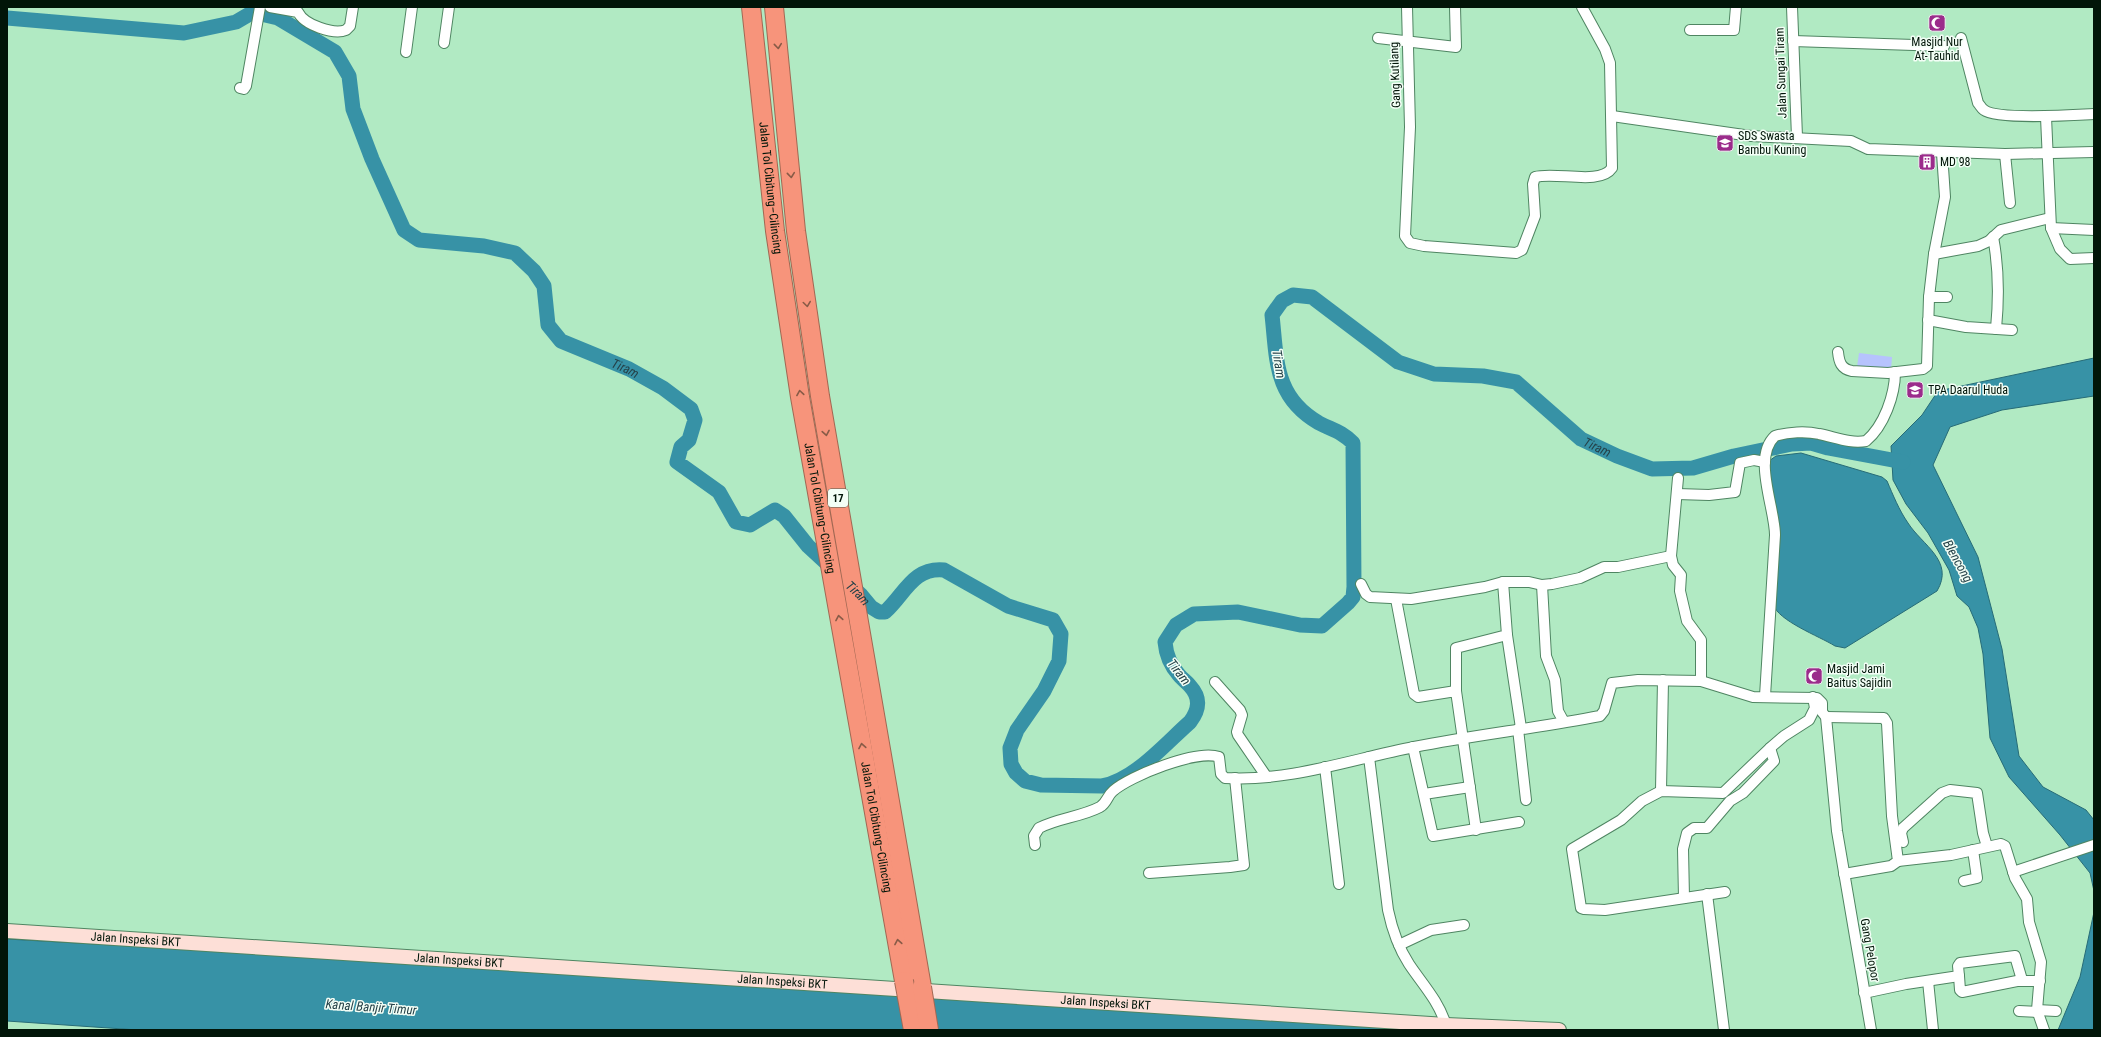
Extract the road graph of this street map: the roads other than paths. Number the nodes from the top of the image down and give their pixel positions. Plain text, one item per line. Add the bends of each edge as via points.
1 (270, 7) edge
2 (353, 7) edge
3 (412, 7) edge
4 (449, 7) edge
5 (751, 7) edge
6 (774, 7) edge
7 (1407, 7) edge
8 (1455, 7) edge
9 (1582, 7) edge
10 (1736, 7) edge
11 (1792, 7) edge
12 (259, 9) edge
13 (299, 10) edge
14 (1690, 30) dead end
15 (1378, 38) dead end
16 (1961, 38) dead end
17 (1793, 40) junction
18 (1407, 41) junction
19 (444, 43) dead end
20 (1944, 46) dead end
21 (406, 52) dead end
22 (240, 88) dead end
23 (2094, 114) edge
24 (1612, 116) junction
25 (2046, 117) junction
26 (1796, 137) junction
27 (2094, 152) edge
28 (1942, 153) junction
29 (2005, 154) junction
30 (2047, 154) junction
31 (2010, 202) dead end
32 (2051, 223) junction
33 (2094, 230) edge
34 (1993, 237) junction
35 (1934, 254) junction
36 (2094, 258) edge
37 (1929, 297) junction
38 (1947, 297) dead end
39 (1928, 320) junction
40 (1996, 329) junction
41 (2012, 330) dead end
42 (1838, 352) dead end
43 (1895, 372) junction
44 (1765, 460) junction
45 (1678, 478) dead end
46 (1677, 494) junction
47 (1670, 556) junction
48 (1503, 582) junction
49 (1361, 584) dead end
50 (1542, 585) junction
51 (1396, 600) junction
52 (1507, 635) junction
53 (1663, 680) junction
54 (1215, 682) dead end
55 (1701, 682) junction
56 (1456, 691) junction
57 (1765, 696) junction
58 (1813, 697) junction
59 (1826, 718) junction
60 (1564, 722) junction
61 (1519, 728) junction
62 (1462, 738) junction
63 (1413, 747) junction
64 (1770, 748) junction
65 (1369, 757) junction
66 (1325, 767) junction
67 (1266, 776) junction
68 (1235, 778) junction
69 (1470, 787) junction
70 (1661, 791) junction
71 (1424, 794) junction
72 (1526, 800) dead end
73 (1518, 822) dead end
74 (1476, 830) junction
75 (1986, 842) dead end
76 (2094, 844) edge
77 (1035, 845) dead end
78 (1973, 850) junction
79 (1898, 859) junction
80 (2013, 872) junction
81 (1148, 873) dead end
82 (1844, 874) junction
83 (1964, 881) dead end
84 (1340, 884) dead end
85 (1725, 892) dead end
86 (1707, 894) junction
87 (1684, 898) junction
88 (1464, 924) dead end
89 (7, 931) edge
90 (1399, 945) junction
91 (1959, 976) junction
92 (2022, 980) junction
93 (1928, 981) junction
94 (2040, 981) junction
95 (1864, 993) junction
96 (2019, 1010) dead end
97 (2056, 1010) dead end
98 (2038, 1011) junction
99 (1446, 1025) junction
100 (913, 1030) edge
101 (929, 1030) edge
102 (1559, 1030) edge
103 (1724, 1030) edge
104 (1871, 1030) edge
105 (1933, 1030) edge
106 (2044, 1030) edge

1 - 13 street
2 - 13 street via 350,26 340,32 304,21
3 - 21 street
4 - 19 street
100 -> 5 highway, Jalan Tol Cibitung–Cilincing / 17, bridge via 800,397 775,231
6 -> 101 highway, Jalan Tol Cibitung–Cilincing / 17, bridge via 796,231 820,396
7 - 18 street, Gang Kutilang
8 - 18 street via 1456,47
9 - 24 street via 1609,59
10 - 14 street via 1734,30
11 - 17 street, Jalan Sungai Tiram
12 - 22 street via 246,86 244,89
15 - 18 street
16 - 25 street via 1978,103 1984,110
17 - 20 street
17 - 26 street, Jalan Sungai Tiram
18 - 24 street, Gang Kutilang via 1410,127 1405,236 1408,242 1424,246 1520,252 1535,216 1534,179 1538,176 1556,175 1589,177 1610,171
23 - 25 street
24 - 26 street via 1751,136
25 - 30 street
26 - 28 street via 1851,140 1868,148
27 - 30 street
28 - 29 street
28 - 35 street via 1945,197
29 - 30 street
29 - 31 street
30 - 32 street
32 - 33 street
32 - 34 street via 2001,230
32 - 36 street via 2060,248 2070,258
34 - 35 street via 1978,246
34 - 40 street via 1999,293
35 - 37 street
37 - 38 street
37 - 39 street
39 - 40 street
39 - 43 street via 1927,366 1923,369
40 - 41 street
42 - 43 street via 1840,364 1847,370 1878,374
43 - 44 street via 1892,399 1878,426 1866,441 1803,432 1775,436 1768,447
44 - 46 street via 1740,463 1735,492 1709,496
44 - 57 street via 1775,531
45 - 46 street
46 - 47 street
47 - 50 street via 1618,567 1604,567 1580,578
47 - 55 street via 1681,575 1680,591 1686,621 1701,640
48 - 50 street
48 - 51 street via 1427,597
48 - 52 street
49 - 51 street via 1370,596
50 - 60 street via 1546,656 1555,680 1558,711
51 - 56 street via 1414,694 1418,697
52 - 56 street via 1456,648
52 - 61 street
53 - 55 street
53 - 60 street via 1612,683 1602,715
53 - 70 street
54 - 67 street via 1240,710 1242,715 1238,735
55 - 57 street via 1753,697
56 - 62 street
57 - 58 street
58 - 59 street, Gang Pelopor via 1821,701 1822,712
58 - 64 street via 1815,708 1809,720
59 - 79 street via 1875,717 1886,720 1892,816
59 - 82 street, Gang Pelopor
60 - 61 street
61 - 62 street
61 - 72 street
62 - 63 street
62 - 69 street
63 - 65 street
63 - 71 street
64 - 70 street via 1723,793
64 - 87 street via 1774,761 1743,793 1730,801 1707,828 1694,828 1687,833 1683,849
65 - 66 street
65 - 90 street via 1388,910 1392,932
66 - 67 street via 1279,777
66 - 84 street
67 - 68 street
68 - 77 street via 1223,776 1220,758 1214,756 1173,763 1142,773 1112,791 1105,804 1099,808 1039,828 1034,836
68 - 81 street via 1244,865
69 - 71 street
69 - 74 street
70 - 87 street via 1642,801 1621,820 1572,849 1581,908 1590,911 1604,910
71 - 74 street via 1433,836
73 - 74 street
75 - 79 street via 1977,793 1946,790 1903,828 1901,833 1904,850
76 - 80 street
78 - 79 street via 1951,855
78 - 80 street via 2003,845 2007,849
78 - 83 street via 1977,878
79 - 82 street via 1891,866
80 - 94 street via 2028,899 2029,922 2041,962
82 - 95 street, Gang Pelopor
85 - 86 street
86 - 87 street
86 - 103 street
88 - 90 street via 1430,930
89 - 99 street, Jalan Inspeksi BKT
90 - 99 street via 1408,963 1441,1008
91 - 92 street via 1962,992
91 - 92 street via 1960,964 2015,956
91 - 93 street
92 - 94 street
93 - 95 street
93 - 105 street
94 - 98 street
95 - 104 street, Gang Pelopor
96 - 98 street
97 - 98 street
98 - 106 street
99 - 102 street, Jalan Inspeksi BKT

